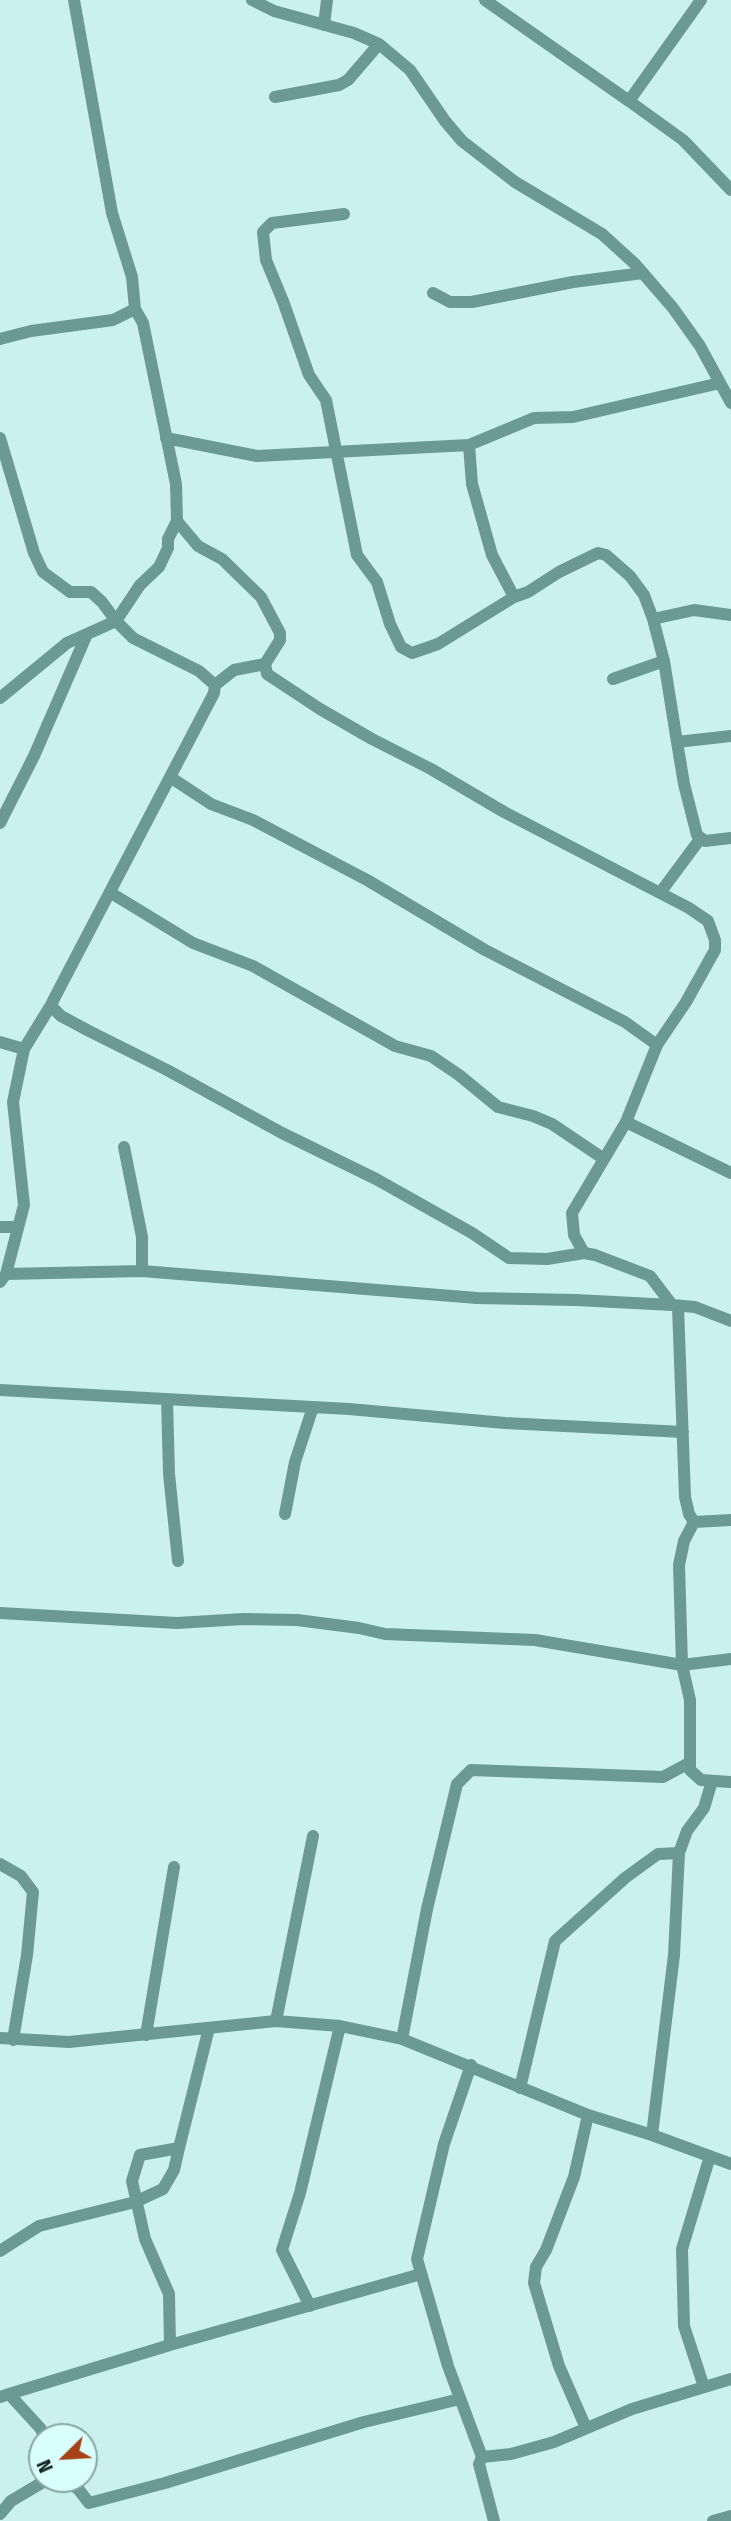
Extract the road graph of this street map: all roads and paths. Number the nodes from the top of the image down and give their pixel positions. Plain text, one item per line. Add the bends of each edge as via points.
1 (74, 0) edge
2 (252, 0) edge
3 (327, 0) edge
4 (485, 0) edge
5 (701, 0) edge
6 (324, 25) junction
7 (379, 44) junction
8 (275, 97) dead end
9 (629, 101) junction
10 (731, 190) edge
11 (344, 214) dead end
12 (643, 272) junction
13 (433, 293) dead end
14 (135, 309) junction
15 (0, 339) edge
16 (720, 383) junction
17 (730, 398) edge
18 (0, 438) edge
19 (166, 438) junction
20 (469, 445) junction
21 (338, 453) junction
22 (177, 521) junction
23 (514, 597) junction
24 (731, 615) edge
25 (653, 619) junction
26 (116, 621) junction
27 (87, 634) junction
28 (664, 661) junction
29 (265, 664) junction
30 (613, 679) dead end
31 (215, 685) junction
32 (0, 698) edge
33 (731, 736) edge
34 (677, 742) junction
35 (170, 777) junction
36 (0, 823) edge
37 (731, 838) edge
38 (700, 839) junction
39 (111, 892) junction
40 (660, 893) junction
41 (51, 1005) junction
42 (0, 1042) edge
43 (657, 1045) junction
44 (24, 1049) junction
45 (7, 1102) edge
46 (625, 1122) junction
47 (124, 1146) dead end
48 (604, 1158) junction
49 (731, 1173) edge
50 (0, 1227) edge
51 (16, 1227) junction
52 (584, 1253) junction
53 (142, 1271) junction
54 (3, 1278) edge
55 (676, 1306) junction
56 (731, 1321) edge
57 (0, 1390) edge
58 (167, 1399) junction
59 (313, 1407) junction
60 (683, 1432) junction
61 (285, 1514) dead end
62 (731, 1520) edge
63 (694, 1522) junction
64 (178, 1561) dead end
65 (0, 1613) edge
66 (731, 1659) edge
67 (682, 1665) junction
68 (689, 1763) junction
69 (712, 1781) junction
70 (731, 1782) edge
71 (313, 1836) dead end
72 (679, 1853) junction
73 (0, 1864) edge
74 (174, 1867) dead end
75 (276, 2021) junction
76 (340, 2026) junction
77 (209, 2028) junction
78 (146, 2035) junction
79 (7, 2039) edge
80 (402, 2039) junction
81 (471, 2065) junction
82 (520, 2088) junction
83 (588, 2115) junction
84 (652, 2135) junction
85 (179, 2148) junction
86 (710, 2156) junction
87 (731, 2164) edge
88 (135, 2202) junction
89 (0, 2251) edge
90 (421, 2274) junction
91 (310, 2306) junction
92 (170, 2345) junction
93 (731, 2379) edge
94 (704, 2388) junction
95 (4, 2396) edge
96 (460, 2399) junction
97 (34, 2423) edge
98 (586, 2428) junction
99 (482, 2457) junction
100 (28, 2491) edge
101 (81, 2493) edge
102 (0, 2514) edge
103 (731, 2516) edge
104 (494, 2521) edge
105 (713, 2521) edge

1 - 14 street via 112,213 132,277
2 - 6 street via 274,12
3 - 6 street
4 - 9 street
5 - 9 street
6 - 7 street
7 - 8 street via 339,85
7 - 12 street via 410,70 462,141 515,182 602,234
9 - 10 street via 683,139
11 - 21 street via 272,223 263,232 266,260 309,375 326,400
12 - 13 street via 472,302 450,302
12 - 16 street via 700,346
14 - 15 street via 113,320
14 - 19 street via 143,323
16 - 17 street
16 - 20 street via 584,415 534,418
18 - 26 street via 43,572 70,592 91,592
19 - 21 street via 257,456
19 - 22 street via 176,484
20 - 21 street
20 - 23 street via 472,484 492,555
21 - 23 street via 357,555 377,582 401,647 412,653 438,644
22 - 26 street via 159,567 139,585
22 - 29 street via 198,546 222,559 261,597 280,633
23 - 25 street via 601,552 644,594
24 - 25 street via 694,610
25 - 28 street
26 - 27 street
26 - 31 street via 133,638 200,671
27 - 32 street via 67,643
27 - 36 street
28 - 30 street
28 - 34 street
29 - 31 street via 234,670
29 - 40 street via 267,674 320,709
31 - 35 street
33 - 34 street
34 - 38 street
35 - 39 street
35 - 43 street via 211,804 253,820 367,880 485,950 625,1022
37 - 38 street
38 - 40 street
39 - 41 street
39 - 48 street via 193,943 253,965 395,1046 431,1056 498,1107 552,1124
40 - 43 street via 708,921 715,950
41 - 44 street
41 - 52 street via 89,1031 376,1179 509,1258 547,1259
42 - 44 street
43 - 46 street
44 - 45 street
45 - 51 street via 24,1205
46 - 48 street
46 - 49 street
47 - 53 street via 142,1237
48 - 52 street via 572,1213 574,1235
50 - 51 street
51 - 54 street
52 - 55 street via 650,1276
53 - 54 street
53 - 55 street via 477,1298
55 - 56 street via 695,1307
55 - 60 street
57 - 58 street
58 - 59 street
58 - 64 street
59 - 60 street
59 - 61 street
60 - 63 street via 685,1497
62 - 63 street
63 - 67 street via 679,1565
65 - 67 street via 177,1623 297,1620 385,1634 535,1640
66 - 67 street
67 - 68 street via 690,1700
68 - 69 street via 694,1775
68 - 80 street via 663,1777 471,1770 457,1784
69 - 70 street
69 - 72 street via 704,1808 687,1830
71 - 75 street
72 - 82 street via 658,1854 555,1941
72 - 84 street via 674,1955
73 - 79 street via 21,1875 33,1892 27,1955
74 - 78 street
75 - 76 street
75 - 77 street
76 - 80 street
76 - 91 street via 282,2250
77 - 78 street
77 - 85 street
78 - 79 street via 69,2042
80 - 81 street
81 - 82 street
81 - 90 street via 444,2144 417,2259
82 - 83 street
83 - 84 street
83 - 98 street via 574,2176 536,2267 534,2283 559,2366
84 - 86 street
85 - 88 street via 163,2189
85 - 88 street via 140,2155 132,2181
86 - 87 street
86 - 94 street via 682,2249 684,2326
88 - 89 street via 38,2226
88 - 92 street via 169,2294
90 - 91 street
90 - 96 street
91 - 92 street
92 - 95 street
93 - 94 street
94 - 98 street
95 - 97 street
96 - 99 street
96 - 101 street via 363,2422 89,2503
98 - 99 street via 511,2454
99 - 104 street
100 - 102 street
103 - 105 street

